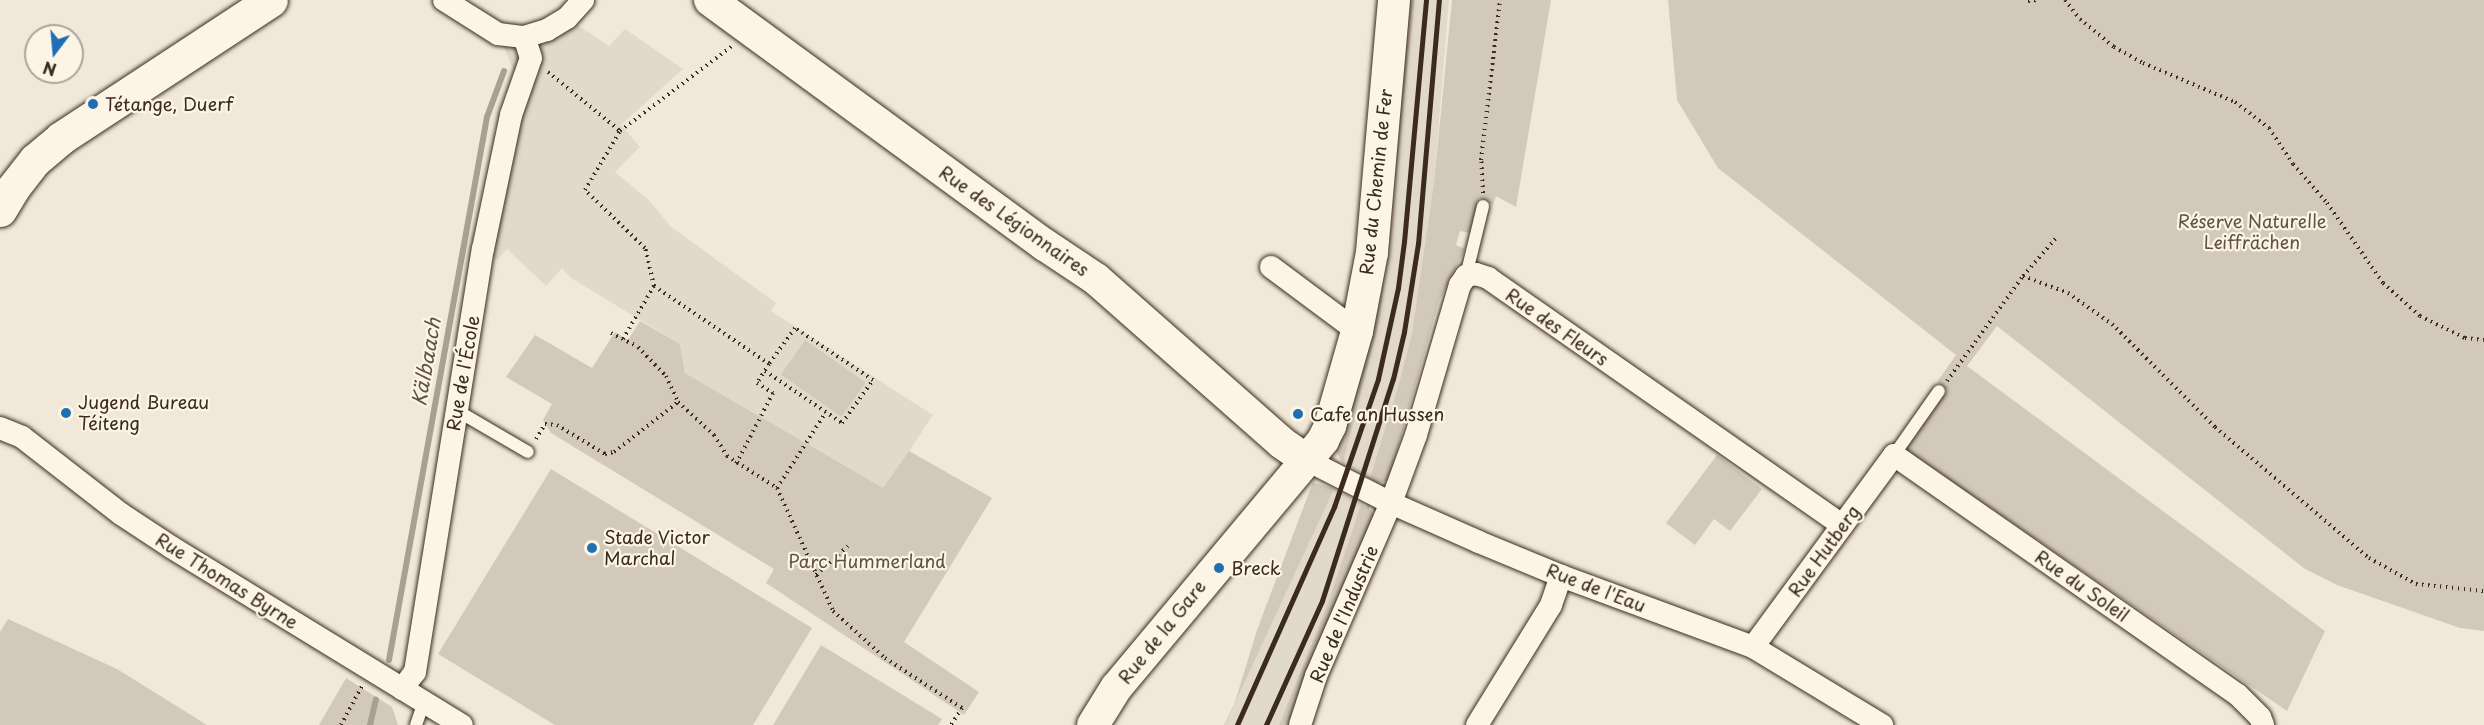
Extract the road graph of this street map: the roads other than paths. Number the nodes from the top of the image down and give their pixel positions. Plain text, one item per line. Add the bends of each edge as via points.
1 (271, 0) edge
2 (444, 0) edge
3 (583, 0) edge
4 (710, 0) edge
5 (1394, 0) edge
6 (527, 47) junction
7 (4, 193) edge
8 (1483, 206) road end
9 (1271, 267) dead end
10 (1466, 276) junction
11 (1356, 331) junction
12 (1939, 391) road end
13 (456, 410) junction
14 (0, 428) edge
15 (528, 452) road end
16 (1894, 455) junction
17 (1305, 459) junction
18 (1391, 503) junction
19 (1842, 525) junction
20 (1561, 576) junction
21 (1753, 647) junction
22 (402, 689) junction
23 (424, 702) junction
24 (416, 725) edge
25 (462, 725) edge
26 (1093, 725) edge
27 (1299, 725) edge
28 (1477, 725) edge
29 (1882, 725) edge
30 (2263, 725) edge

1 - 7 main road via 61,138
2 - 6 street
3 - 6 street via 567,18
4 - 17 main road, Rue des Légionnaires via 1096,279
5 - 11 main road, Rue du Chemin de Fer via 1376,222
6 - 13 street, Rue de l'École via 483,249
8 - 10 lane
9 - 11 street
10 - 18 street
10 - 19 street, Rue des Fleurs via 1488,278
11 - 17 main road, Rue du Chemin de Fer via 1330,426 1323,441
12 - 16 lane
13 - 15 lane
13 - 22 street, Rue de l'École via 415,672
14 - 22 street, Rue Thomas Byrne via 22,437 161,540
16 - 19 street, Rue Hutberg
16 - 30 street, Rue du Soleil via 2238,695
17 - 18 street, Rue de l'Eau
17 - 26 main road, Rue de la Gare via 1116,688
18 - 20 street, Rue de l'Eau
18 - 27 street, Rue de l'Industrie
19 - 21 street, Rue Hutberg
20 - 21 street, Rue de l'Eau
20 - 28 street via 1551,605
21 - 29 street, Rue de l'Eau
22 - 23 street, Rue Thomas Byrne
23 - 24 lane
23 - 25 street, Rue Thomas Byrne

